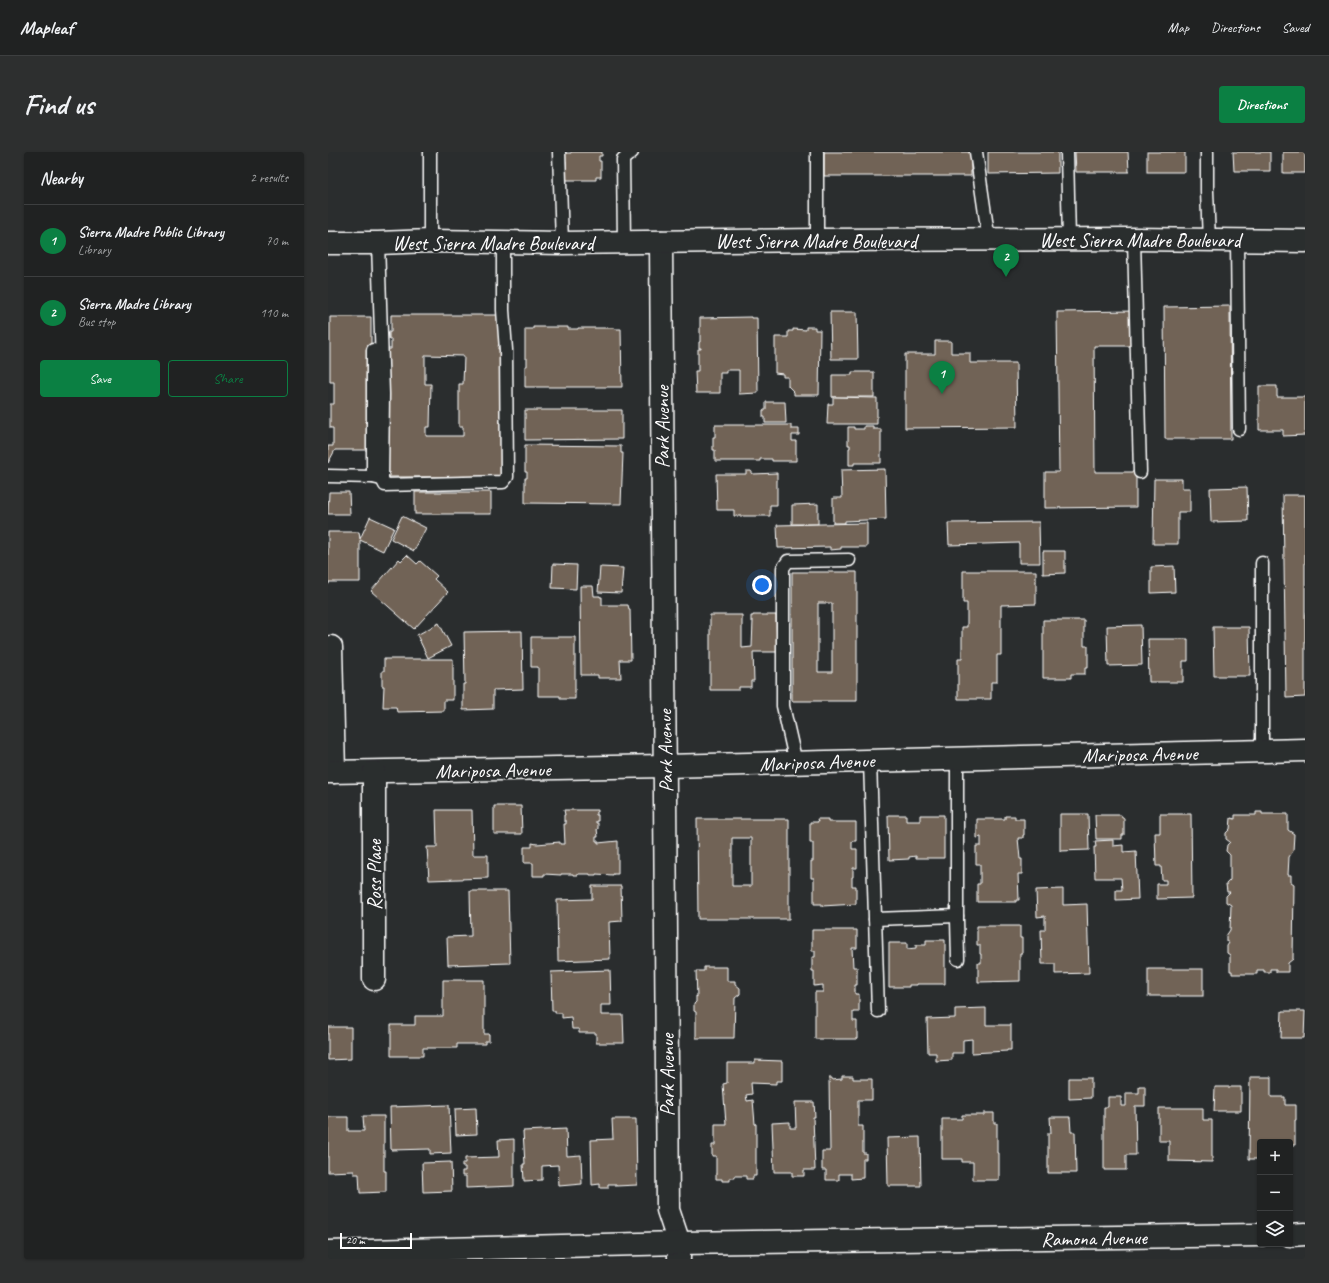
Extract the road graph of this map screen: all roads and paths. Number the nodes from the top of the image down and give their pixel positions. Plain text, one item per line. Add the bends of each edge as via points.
1 (430, 152) edge
2 (559, 152) edge
3 (632, 152) edge
4 (817, 152) edge
5 (976, 152) edge
6 (1067, 152) edge
7 (1207, 152) edge
8 (1134, 239) junction
9 (817, 240) junction
10 (1069, 240) junction
11 (430, 241) junction
12 (503, 241) junction
13 (989, 241) junction
14 (1209, 241) junction
15 (1238, 241) junction
16 (1305, 241) edge
17 (624, 242) junction
18 (661, 242) junction
19 (328, 243) edge
20 (375, 243) junction
21 (562, 243) junction
22 (1239, 429) dead end
23 (1140, 472) dead end
24 (328, 476) edge
25 (377, 478) junction
26 (849, 560) dead end
27 (1262, 563) dead end
28 (331, 647) dead end
29 (1305, 750) edge
30 (1262, 751) junction
31 (957, 759) junction
32 (870, 761) junction
33 (796, 763) junction
34 (665, 766) junction
35 (331, 772) edge
36 (374, 772) junction
37 (957, 916) junction
38 (875, 919) junction
39 (958, 959) dead end
40 (374, 979) dead end
41 (878, 1011) dead end
42 (1305, 1234) edge
43 (1257, 1235) edge
44 (1293, 1235) edge
45 (679, 1251) edge
46 (328, 1252) edge

1 - 11 lane
2 - 21 lane
3 - 17 lane via 623,159
4 - 9 lane
5 - 13 lane
6 - 10 lane
7 - 14 lane
8 - 10 street, West Sierra Madre Boulevard
8 - 14 street, West Sierra Madre Boulevard
8 - 23 lane
9 - 13 street, West Sierra Madre Boulevard
9 - 18 street, West Sierra Madre Boulevard
10 - 13 street, West Sierra Madre Boulevard
11 - 12 street, West Sierra Madre Boulevard
11 - 20 street, West Sierra Madre Boulevard
12 - 21 street, West Sierra Madre Boulevard
12 - 25 lane via 507,477 503,482 385,485
14 - 15 street, West Sierra Madre Boulevard
15 - 16 street, West Sierra Madre Boulevard
15 - 22 lane
17 - 18 street, West Sierra Madre Boulevard
17 - 21 street, West Sierra Madre Boulevard
18 - 34 street, Park Avenue
19 - 20 street, West Sierra Madre Boulevard
20 - 25 lane via 383,394
24 - 25 lane
26 - 33 lane via 788,561 783,568 783,706
27 - 30 lane
28 - 35 street
29 - 30 street, Mariposa Avenue
30 - 31 street, Mariposa Avenue
31 - 32 street, Mariposa Avenue
31 - 37 lane
32 - 33 street, Mariposa Avenue
32 - 38 lane
33 - 34 street, Mariposa Avenue
34 - 36 street, Mariposa Avenue
34 - 45 street, Park Avenue via 668,1210
35 - 36 street, Mariposa Avenue
36 - 40 street, Ross Place
37 - 38 lane
37 - 39 lane
38 - 41 lane
42 - 44 street
43 - 45 street, Ramona Avenue
45 - 46 street, Ramona Avenue

